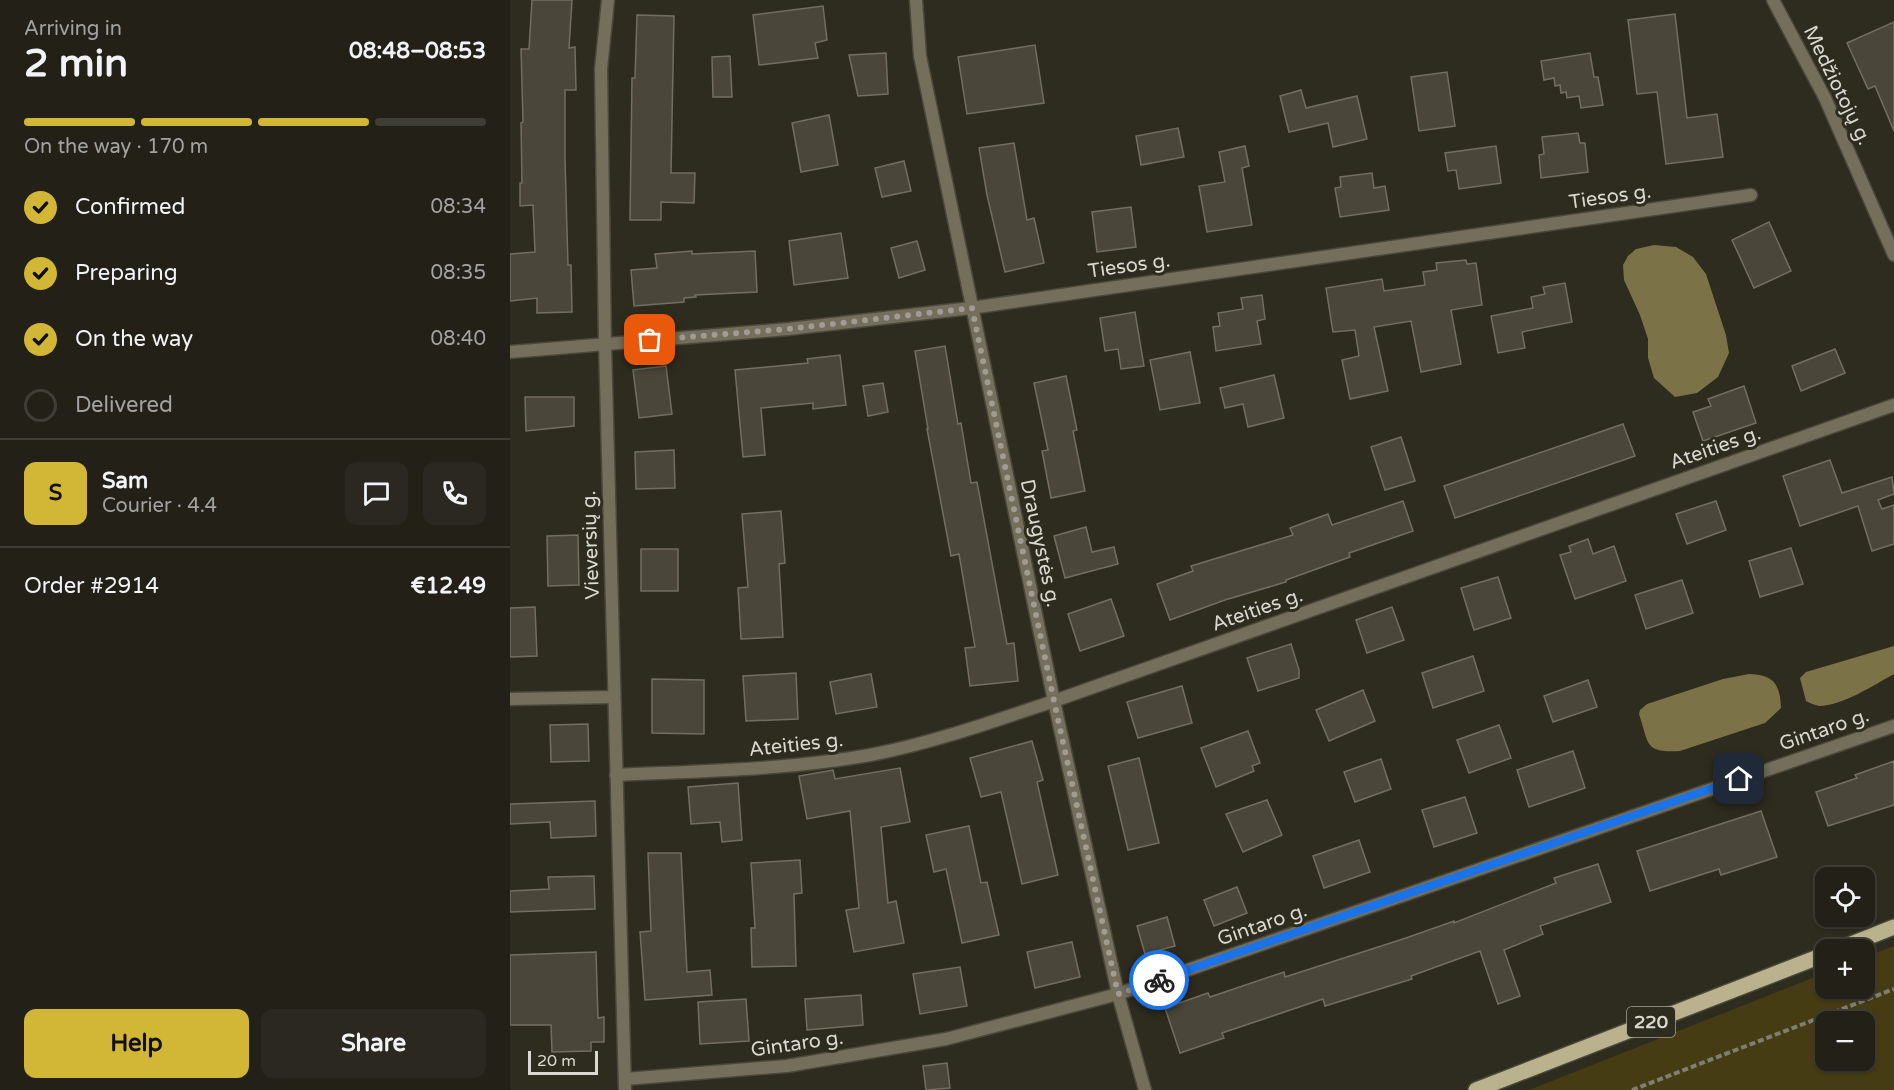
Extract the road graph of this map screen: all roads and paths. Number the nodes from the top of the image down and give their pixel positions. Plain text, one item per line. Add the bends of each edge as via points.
1 (608, 0) edge
2 (916, 0) edge
3 (1773, 0) edge
4 (1751, 195) dead end
5 (1894, 255) edge
6 (972, 308) junction
7 (604, 344) junction
8 (510, 352) edge
9 (1894, 405) edge
10 (614, 697) junction
11 (510, 699) edge
12 (1054, 701) junction
13 (1894, 726) edge
14 (616, 775) junction
15 (1894, 927) edge
16 (1864, 939) edge
17 (1815, 958) edge
18 (1894, 989) edge
19 (1118, 994) junction
20 (625, 1085) edge
21 (1145, 1090) edge
22 (1476, 1090) edge
23 (1632, 1090) edge

1 - 7 street, Vieversių g. via 601,69
2 - 6 street, Draugystės g. via 920,56
3 - 5 street, Medžiotojų g. via 1825,98
4 - 6 street, Tiesos g.
6 - 7 street, Tiesos g.
6 - 12 street, Draugystės g.
7 - 8 street, Tiesos g.
7 - 10 street, Vieversių g.
9 - 12 street, Ateities g.
10 - 11 street
10 - 14 street, Vieversių g.
12 - 14 street, Ateities g. via 961,732 872,754 786,767
12 - 19 street, Draugystės g.
13 - 19 street, Gintaro g.
14 - 20 street, Vieversių g.
15 - 16 main road
17 - 22 main road, 220
18 - 23 path
19 - 20 street, Gintaro g. via 946,1039 788,1066
19 - 21 street, Draugystės g.

